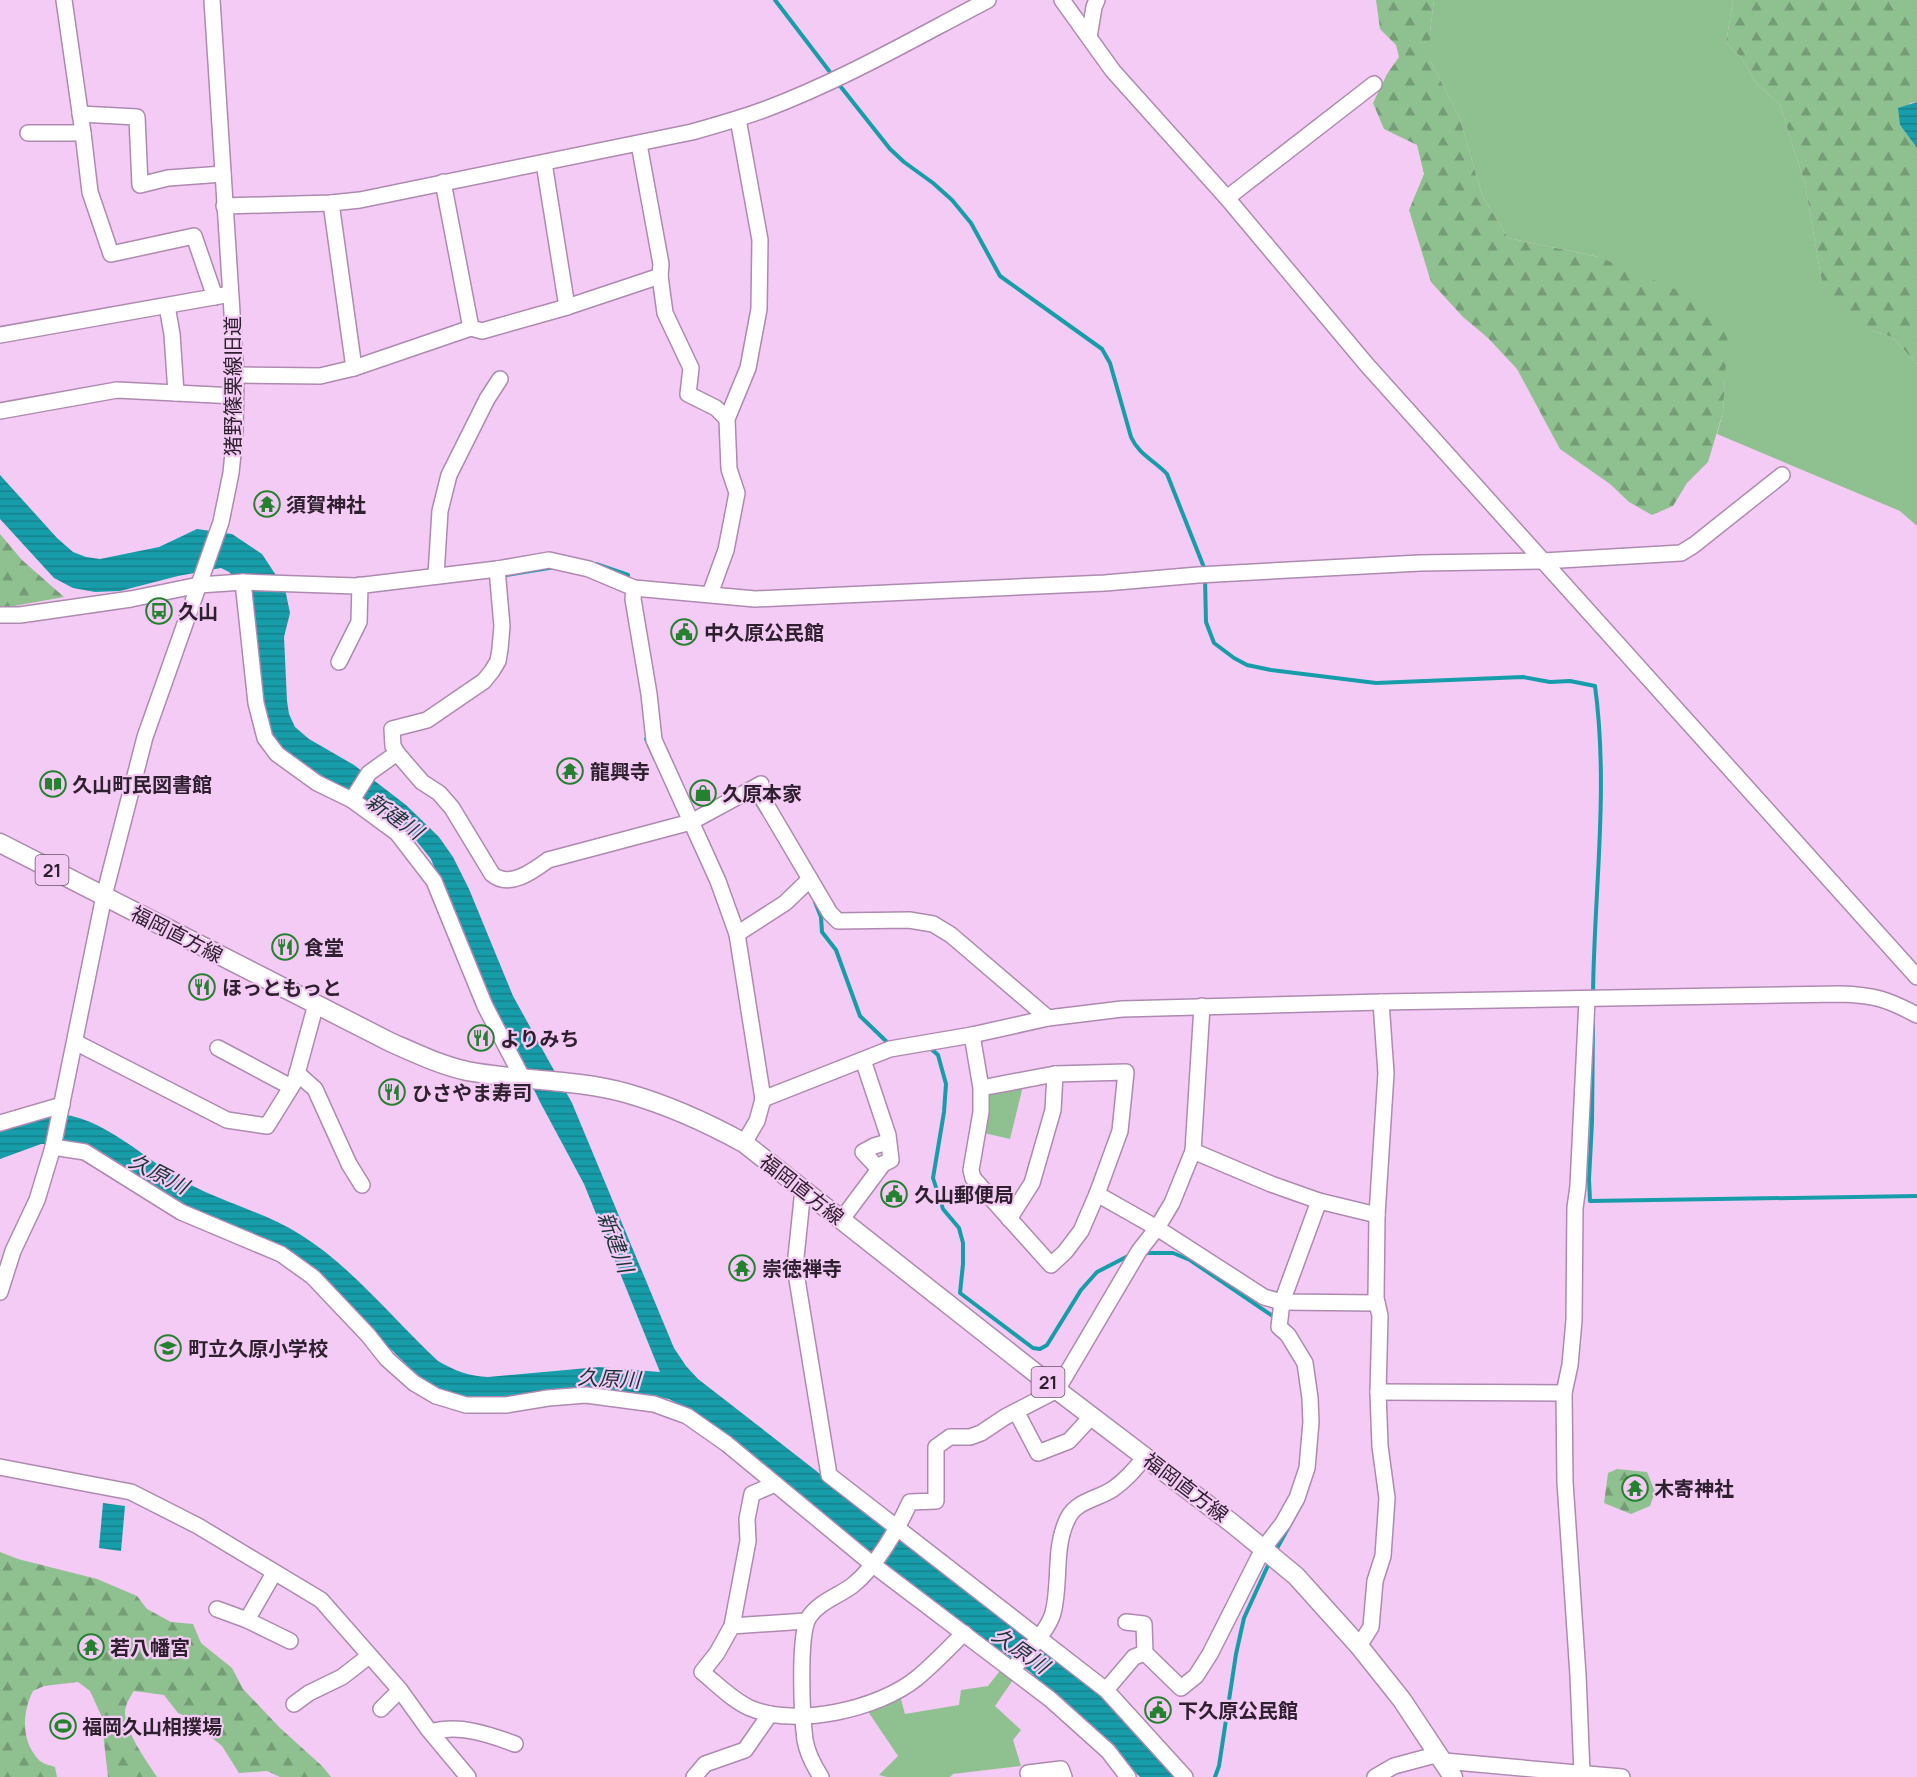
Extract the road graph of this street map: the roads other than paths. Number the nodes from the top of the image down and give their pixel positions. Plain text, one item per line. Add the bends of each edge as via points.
1 (64, 0) edge
2 (212, 0) edge
3 (988, 0) edge
4 (1062, 0) edge
5 (1097, 0) edge
6 (1089, 37) junction
7 (1374, 84) dead end
8 (80, 114) junction
9 (738, 119) junction
10 (28, 133) dead end
11 (83, 133) junction
12 (639, 144) junction
13 (544, 163) junction
14 (223, 174) junction
15 (442, 182) junction
16 (1227, 198) junction
17 (331, 203) junction
18 (224, 206) junction
19 (660, 276) junction
20 (223, 296) junction
21 (167, 306) junction
22 (567, 307) junction
23 (471, 328) junction
24 (0, 335) edge
25 (354, 368) junction
26 (236, 375) junction
27 (500, 379) dead end
28 (176, 393) junction
29 (235, 396) junction
30 (0, 411) edge
31 (727, 419) junction
32 (1782, 475) dead end
33 (1543, 561) junction
34 (497, 569) junction
35 (436, 574) junction
36 (243, 582) junction
37 (199, 585) junction
38 (360, 585) junction
39 (634, 588) junction
40 (710, 594) junction
41 (0, 615) edge
42 (339, 662) dead end
43 (397, 753) junction
44 (352, 800) junction
45 (691, 822) junction
46 (0, 843) edge
47 (810, 879) junction
48 (104, 896) junction
49 (737, 934) junction
50 (1917, 978) edge
51 (1587, 1000) junction
52 (1381, 1002) junction
53 (316, 1004) junction
54 (1202, 1006) junction
55 (1917, 1015) edge
56 (1048, 1018) junction
57 (972, 1035) junction
58 (75, 1042) junction
59 (218, 1048) dead end
60 (863, 1060) junction
61 (1055, 1074) junction
62 (523, 1079) junction
63 (294, 1080) junction
64 (981, 1088) junction
65 (762, 1099) junction
66 (61, 1109) junction
67 (0, 1123) edge
68 (888, 1142) junction
69 (744, 1143) junction
70 (53, 1146) junction
71 (1193, 1151) junction
72 (879, 1169) junction
73 (362, 1185) dead end
74 (803, 1189) junction
75 (1097, 1194) junction
76 (1319, 1200) junction
77 (1377, 1215) junction
78 (842, 1219) junction
79 (1009, 1219) junction
80 (1157, 1228) junction
81 (0, 1292) edge
82 (1282, 1302) junction
83 (1377, 1303) junction
84 (1057, 1389) junction
85 (1378, 1392) junction
86 (1564, 1393) junction
87 (1017, 1413) junction
88 (1092, 1416) junction
89 (1145, 1457) junction
90 (0, 1467) edge
91 (775, 1484) junction
92 (898, 1529) junction
93 (1263, 1549) junction
94 (872, 1564) junction
95 (274, 1573) junction
96 (217, 1609) dead end
97 (247, 1620) junction
98 (806, 1621) junction
99 (1126, 1622) dead end
100 (732, 1626) junction
101 (964, 1633) junction
102 (1039, 1638) junction
103 (290, 1641) dead end
104 (1359, 1646) junction
105 (1145, 1653) junction
106 (369, 1656) junction
107 (1013, 1669) junction
108 (400, 1690) junction
109 (1106, 1690) junction
110 (294, 1704) dead end
111 (381, 1709) dead end
112 (770, 1714) junction
113 (803, 1715) junction
114 (430, 1732) junction
115 (515, 1744) dead end
116 (1445, 1764) edge
117 (1394, 1771) edge
118 (1028, 1773) dead end
119 (1582, 1773) junction
120 (460, 1774) edge
121 (693, 1777) edge
122 (822, 1777) edge
123 (1064, 1777) edge
124 (1128, 1777) edge
125 (1185, 1777) edge
126 (1375, 1777) edge
127 (1622, 1777) edge

1 - 8 street
2 - 14 street, 猪野篠栗線旧道
3 - 9 street via 844,75
4 - 6 street
5 - 6 street
6 - 16 street via 1113,71
7 - 16 street
8 - 11 street
8 - 14 street via 137,117 140,185 168,178
9 - 12 street
9 - 31 street via 760,240 759,309 748,368
10 - 11 street
11 - 20 street via 90,192 111,254 194,236
12 - 13 street
12 - 19 street
13 - 15 street
13 - 22 street
14 - 18 street, 猪野篠栗線旧道
15 - 17 street
15 - 23 street
16 - 33 street via 1367,365
17 - 18 street
17 - 25 street
18 - 20 street, 猪野篠栗線旧道
19 - 22 street
19 - 31 street via 665,313 691,368 688,394 716,408
20 - 21 street
20 - 26 street, 猪野篠栗線旧道
21 - 24 street
21 - 28 street
22 - 23 street via 482,331
23 - 25 street
25 - 26 street via 320,376
26 - 29 street, 猪野篠栗線旧道
27 - 35 street via 449,475 440,511
28 - 29 street
28 - 30 street via 117,390
29 - 37 street, 猪野篠栗線旧道 via 231,473 221,522
31 - 40 street via 729,469 737,493 726,550
32 - 33 street via 1681,553
33 - 40 street via 1420,563 791,598
33 - 50 street
34 - 35 street
34 - 39 street via 555,561 589,569
34 - 43 street via 502,626 500,649 492,671 484,681 427,720 392,729
35 - 38 street
36 - 37 street
36 - 38 street
36 - 44 street via 256,703 265,738 277,754 317,783
37 - 41 street via 131,599
37 - 48 street, 猪野篠栗線旧道 via 145,737
38 - 42 street via 359,622
39 - 40 street
39 - 45 street via 654,740
43 - 44 street via 369,773
43 - 45 street via 422,782 452,807 492,874 506,881 533,871 548,860
44 - 62 street via 398,833 434,881 485,1006
45 - 47 street via 761,784 764,801
45 - 49 street
46 - 48 main road, 福岡直方線 / 21
47 - 49 street via 785,903
47 - 56 street via 838,921 909,920 933,924
48 - 53 main road, 福岡直方線 / 21
48 - 58 street, 猪野篠栗線旧道
49 - 65 street
51 - 52 street
51 - 55 street via 1866,995 1890,1001
51 - 86 street via 1575,1208 1574,1320
52 - 54 street
52 - 77 street via 1386,1073
53 - 62 main road, 福岡直方線 / 21 via 428,1059 464,1070
53 - 63 street
54 - 56 street via 1122,1009
54 - 71 street
56 - 57 street
57 - 60 street via 890,1049
57 - 64 street
58 - 63 street via 228,1120 267,1126
58 - 66 street, 猪野篠栗線旧道
59 - 63 street
60 - 65 street
60 - 68 street
61 - 64 street
61 - 75 street via 1126,1072 1120,1131
61 - 79 street via 1053,1110 1032,1183
62 - 69 main road, 福岡直方線 / 21 via 624,1093 688,1114
63 - 73 street via 315,1089
64 - 79 street via 971,1170 973,1178
65 - 69 street via 757,1121
66 - 67 street
66 - 70 street, 猪野篠栗線旧道
68 - 72 street via 891,1160
68 - 72 street via 863,1152
69 - 74 main road, 福岡直方線 / 21
70 - 81 street, 猪野篠栗線旧道 via 37,1200 13,1251
70 - 91 street via 85,1152 181,1212 281,1254 313,1277 387,1359 436,1396 466,1405 506,1405 586,1395 654,1404 687,1416
71 - 76 street
71 - 80 street
72 - 78 street
74 - 78 main road, 福岡直方線 / 21
74 - 92 street via 795,1267 829,1475
75 - 79 street via 1081,1231 1051,1265
75 - 80 street
76 - 77 street
76 - 82 street
77 - 83 street
78 - 84 main road, 福岡直方線 / 21
80 - 82 street via 1264,1298
80 - 84 street via 1139,1251
82 - 83 street
82 - 93 street via 1280,1327 1305,1363 1310,1398 1307,1468 1297,1498
83 - 85 street
84 - 87 street
84 - 88 main road, 福岡直方線 / 21
85 - 86 street
85 - 104 street via 1387,1498 1383,1556 1375,1581 1371,1627
86 - 119 street via 1565,1482
87 - 88 street via 1038,1453 1069,1441
87 - 92 street via 981,1433 950,1437 936,1447 936,1501 910,1502
88 - 89 main road, 福岡直方線 / 21
89 - 93 main road, 福岡直方線 / 21
89 - 102 street via 1126,1479 1069,1515 1063,1530 1053,1615
90 - 95 street via 131,1492 198,1526
91 - 94 street
91 - 100 street via 752,1494 748,1541
92 - 94 street
92 - 102 street
93 - 104 main road, 福岡直方線 / 21 via 1296,1576
93 - 105 street via 1196,1676 1181,1688
94 - 98 street via 852,1586 824,1602
94 - 101 street
95 - 97 street
95 - 106 street via 321,1600
96 - 97 street
97 - 103 street
98 - 100 street
98 - 113 street via 802,1642
99 - 105 street via 1144,1624
100 - 112 street via 702,1672 750,1708
101 - 107 street
101 - 113 street via 900,1689 861,1707
102 - 107 street
102 - 109 street
104 - 116 main road, 福岡直方線 / 21
105 - 109 street via 1134,1657
106 - 108 street
106 - 110 street via 342,1677
107 - 124 street via 1108,1752
108 - 111 street
108 - 114 street
109 - 125 street
112 - 113 street
112 - 121 street via 745,1750 705,1764
113 - 122 street via 805,1742
114 - 115 street via 480,1732
114 - 120 street
116 - 117 street
116 - 119 street
117 - 126 street
118 - 123 street via 1060,1769
119 - 127 street

